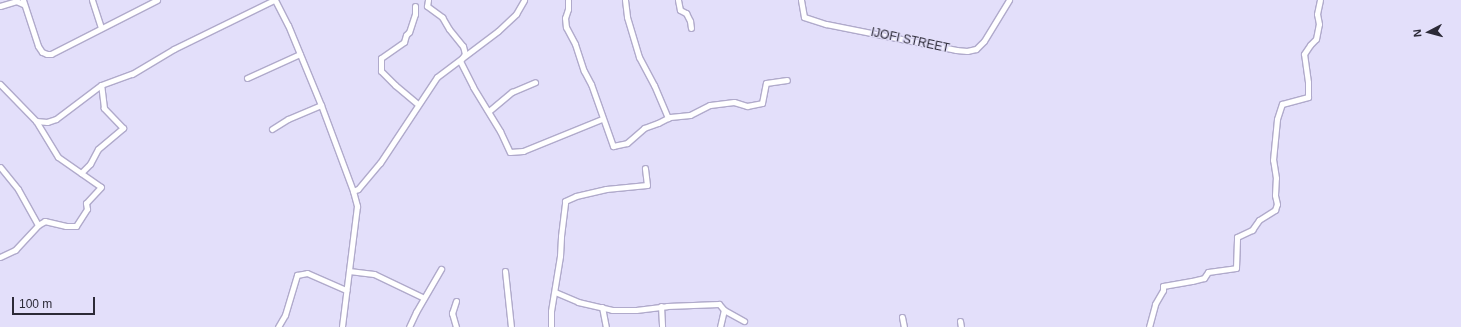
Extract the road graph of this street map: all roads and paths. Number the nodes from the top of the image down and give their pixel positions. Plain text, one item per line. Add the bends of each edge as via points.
1 (92, 0) edge
2 (157, 0) edge
3 (274, 0) edge
4 (428, 0) edge
5 (524, 0) edge
6 (568, 0) edge
7 (625, 0) edge
8 (678, 0) edge
9 (801, 0) edge
10 (1009, 0) edge
11 (1320, 0) edge
12 (23, 2) edge
13 (0, 6) edge
14 (415, 6) dead end
15 (101, 27) junction
16 (691, 28) dead end
17 (300, 54) junction
18 (460, 61) junction
19 (247, 78) dead end
20 (787, 80) dead end
21 (534, 82) dead end
22 (0, 84) edge
23 (101, 85) junction
24 (418, 104) junction
25 (321, 105) junction
26 (489, 111) junction
27 (668, 118) junction
28 (602, 119) junction
29 (36, 121) junction
30 (272, 129) dead end
31 (0, 167) edge
32 (645, 168) dead end
33 (81, 173) junction
34 (354, 190) junction
35 (38, 225) junction
36 (0, 257) edge
37 (441, 269) dead end
38 (349, 271) junction
39 (505, 271) dead end
40 (346, 290) junction
41 (556, 292) junction
42 (424, 298) junction
43 (456, 301) dead end
44 (661, 306) junction
45 (602, 307) junction
46 (724, 310) junction
47 (902, 317) dead end
48 (744, 321) dead end
49 (278, 327) edge
50 (342, 327) edge
51 (409, 327) edge
52 (456, 327) edge
53 (511, 327) edge
54 (551, 327) edge
55 (606, 327) edge
56 (662, 327) edge
57 (720, 327) edge
58 (904, 327) edge
59 (1150, 327) edge

1 - 15 street
2 - 15 street
3 - 17 street
3 - 23 street via 174,49 132,74
4 - 18 street via 427,6 442,17 463,46 465,54
5 - 18 street via 516,14
6 - 28 street via 566,27 591,84
7 - 27 street via 627,17 639,57
8 - 16 street via 680,10 686,13
9 - 10 street, IJOFI STREET via 804,18 967,51 976,49 984,42
11 - 59 street via 1316,39 1304,54 1308,97 1282,104 1277,120 1273,160 1276,178 1275,210 1259,220 1252,230 1237,237 1236,268 1208,272 1204,278 1163,286 1155,304
12 - 13 street via 16,1
12 - 15 street via 38,46 47,54
14 - 24 street via 415,14 404,42 381,58 381,71
17 - 19 street
17 - 25 street
18 - 24 street via 437,77
18 - 26 street
20 - 27 street via 766,83 762,103 747,106 734,102 710,105 690,115
21 - 26 street via 512,92
22 - 29 street
23 - 29 street via 56,119 47,122
23 - 33 street via 104,108 122,128 98,149 90,164
24 - 34 street via 380,163 358,189
25 - 30 street
25 - 34 street
26 - 28 street via 512,153 524,151
27 - 28 street via 644,128 627,143 613,146
29 - 33 street via 58,157
31 - 35 street via 18,189
32 - 41 street via 647,185 606,189 565,201
33 - 35 street via 101,187 86,203 87,209 76,226 45,221
34 - 38 street via 357,206
35 - 36 street via 15,250
37 - 42 street
38 - 40 street
38 - 42 street via 374,274
39 - 53 street
40 - 49 street via 307,273 297,275 285,315
40 - 50 street
41 - 45 street via 578,302
41 - 54 street via 551,311
42 - 51 street
43 - 52 street via 452,313
44 - 45 street via 636,310 612,310
44 - 46 street via 719,304
44 - 56 street
45 - 55 street
46 - 48 street
46 - 57 street
47 - 58 street

